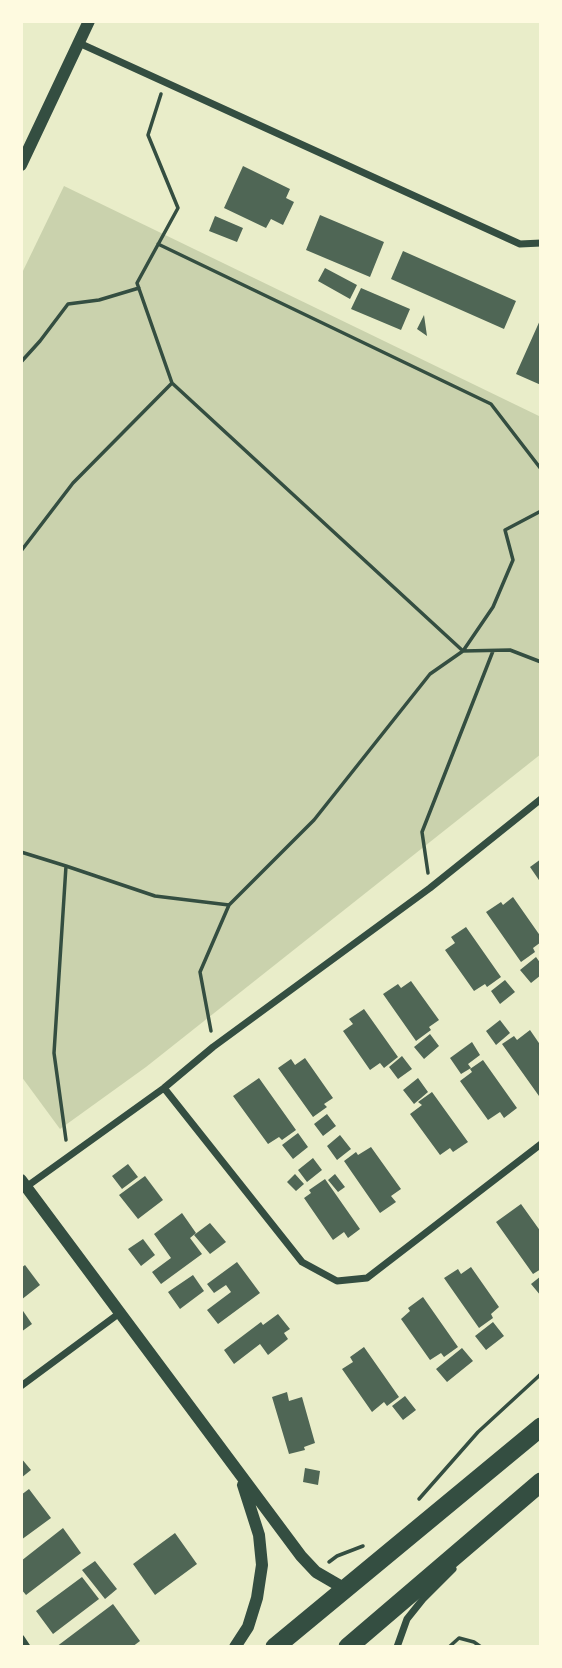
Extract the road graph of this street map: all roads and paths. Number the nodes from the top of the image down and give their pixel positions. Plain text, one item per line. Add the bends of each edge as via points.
1 (89, 21) edge
2 (79, 43) junction
3 (166, 82) junction
4 (21, 165) edge
5 (541, 243) edge
6 (158, 244) junction
7 (139, 288) junction
8 (21, 362) edge
9 (172, 383) junction
10 (541, 468) edge
11 (541, 511) edge
12 (21, 551) edge
13 (463, 651) junction
14 (494, 651) junction
15 (541, 662) edge
16 (541, 799) edge
17 (21, 852) edge
18 (66, 866) junction
19 (430, 888) junction
20 (229, 905) junction
21 (214, 1047) junction
22 (164, 1088) junction
23 (541, 1144) edge
24 (69, 1156) junction
25 (24, 1184) edge
26 (121, 1312) junction
27 (541, 1374) edge
28 (21, 1386) edge
29 (541, 1427) edge
30 (237, 1469) junction
31 (536, 1485) edge
32 (411, 1508) dead end
33 (367, 1545) dead end
34 (316, 1572) junction
35 (347, 1590) junction
36 (21, 1638) edge
37 (27, 1647) edge
38 (234, 1647) edge
39 (275, 1647) edge
40 (348, 1647) edge
41 (397, 1647) edge
42 (449, 1647) edge
43 (481, 1647) edge

1 - 2 street
2 - 3 street
2 - 4 street
3 - 5 street via 520,244
3 - 6 path via 148,135 177,208
6 - 7 path via 137,283
6 - 10 path via 491,404
7 - 8 path via 68,304
7 - 9 path
9 - 12 path via 74,483
9 - 13 path
11 - 13 path via 505,530 513,560 493,607
13 - 14 path
13 - 20 path via 430,674 314,820
14 - 15 path via 510,650
14 - 19 path via 422,832
16 - 19 street
17 - 18 path
18 - 20 path via 155,896
18 - 24 path via 54,1054
19 - 21 street
20 - 21 path via 200,972
21 - 22 street
22 - 23 street via 302,1262 337,1281 367,1278
22 - 24 street
24 - 25 street
25 - 26 street
26 - 28 street
26 - 30 street
27 - 32 path via 478,1432
29 - 35 highway
30 - 34 street
30 - 38 street via 259,1535 261,1565 248,1627
31 - 40 highway
31 - 41 street via 423,1599 407,1619
33 - 34 path via 337,1556
34 - 35 street
35 - 39 highway
36 - 37 street
42 - 43 path via 459,1638

